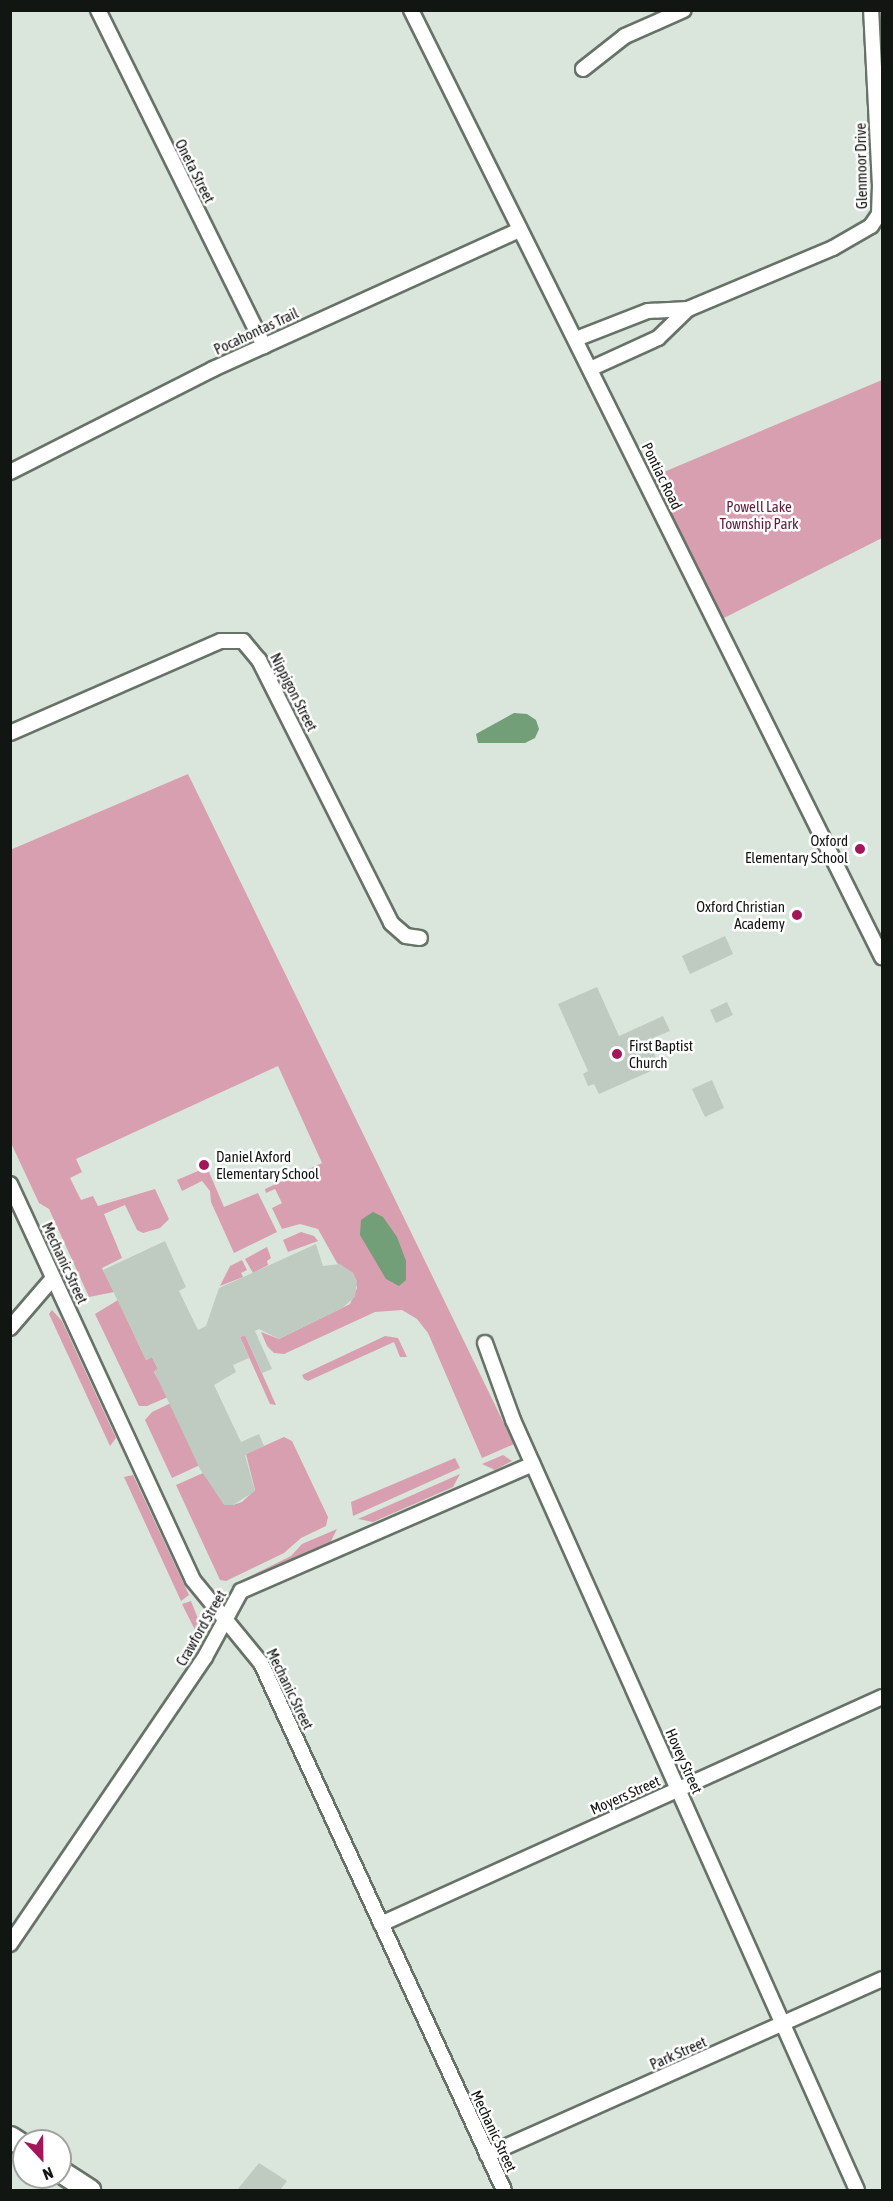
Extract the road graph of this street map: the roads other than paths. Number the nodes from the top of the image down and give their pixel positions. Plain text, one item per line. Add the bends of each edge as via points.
1 (98, 10) edge
2 (411, 10) edge
3 (684, 10) edge
4 (871, 10) edge
5 (583, 69) dead end
6 (520, 230) junction
7 (688, 309) junction
8 (576, 339) junction
9 (264, 346) junction
10 (590, 369) junction
11 (10, 472) edge
12 (10, 733) edge
13 (420, 938) dead end
14 (882, 957) edge
15 (10, 1184) edge
16 (53, 1278) junction
17 (10, 1328) edge
18 (485, 1343) dead end
19 (533, 1464) junction
20 (225, 1620) junction
21 (882, 1697) edge
22 (678, 1789) junction
23 (381, 1924) junction
24 (10, 1944) edge
25 (882, 1980) edge
26 (782, 2025) junction
27 (488, 2155) junction
28 (72, 2179) edge
29 (89, 2190) edge
30 (504, 2190) edge
31 (857, 2190) edge

1 - 9 street, Oneta Street
2 - 6 street, Pontiac Road
3 - 5 street via 625,36
4 - 7 street, Glenmoor Drive via 879,214 858,236
6 - 8 street, Pontiac Road
6 - 9 street, Pocahontas Trail
7 - 8 street, Glenmoor Drive via 648,311
7 - 10 street, Glenmoor Drive via 658,338
8 - 10 street, Pontiac Road
9 - 11 street, Pocahontas Trail
10 - 14 street, Pontiac Road
12 - 13 street, Nippigon Street via 221,641 243,641 260,660 391,922 406,936
15 - 16 street, Mechanic Street
16 - 17 street
16 - 20 street, Mechanic Street via 193,1580
18 - 19 street, Hovey Street
19 - 20 street, Crawford Street via 241,1591
19 - 22 street, Hovey Street
20 - 23 street, Mechanic Street via 261,1663
20 - 24 street, Crawford Street via 205,1657
21 - 22 street, Moyers Street
22 - 23 street, Moyers Street
22 - 26 street, Hovey Street
23 - 27 street, Mechanic Street
25 - 26 street, Park Street
26 - 27 street, Park Street
26 - 31 street, Hovey Street
27 - 30 street, Mechanic Street
28 - 29 main road

